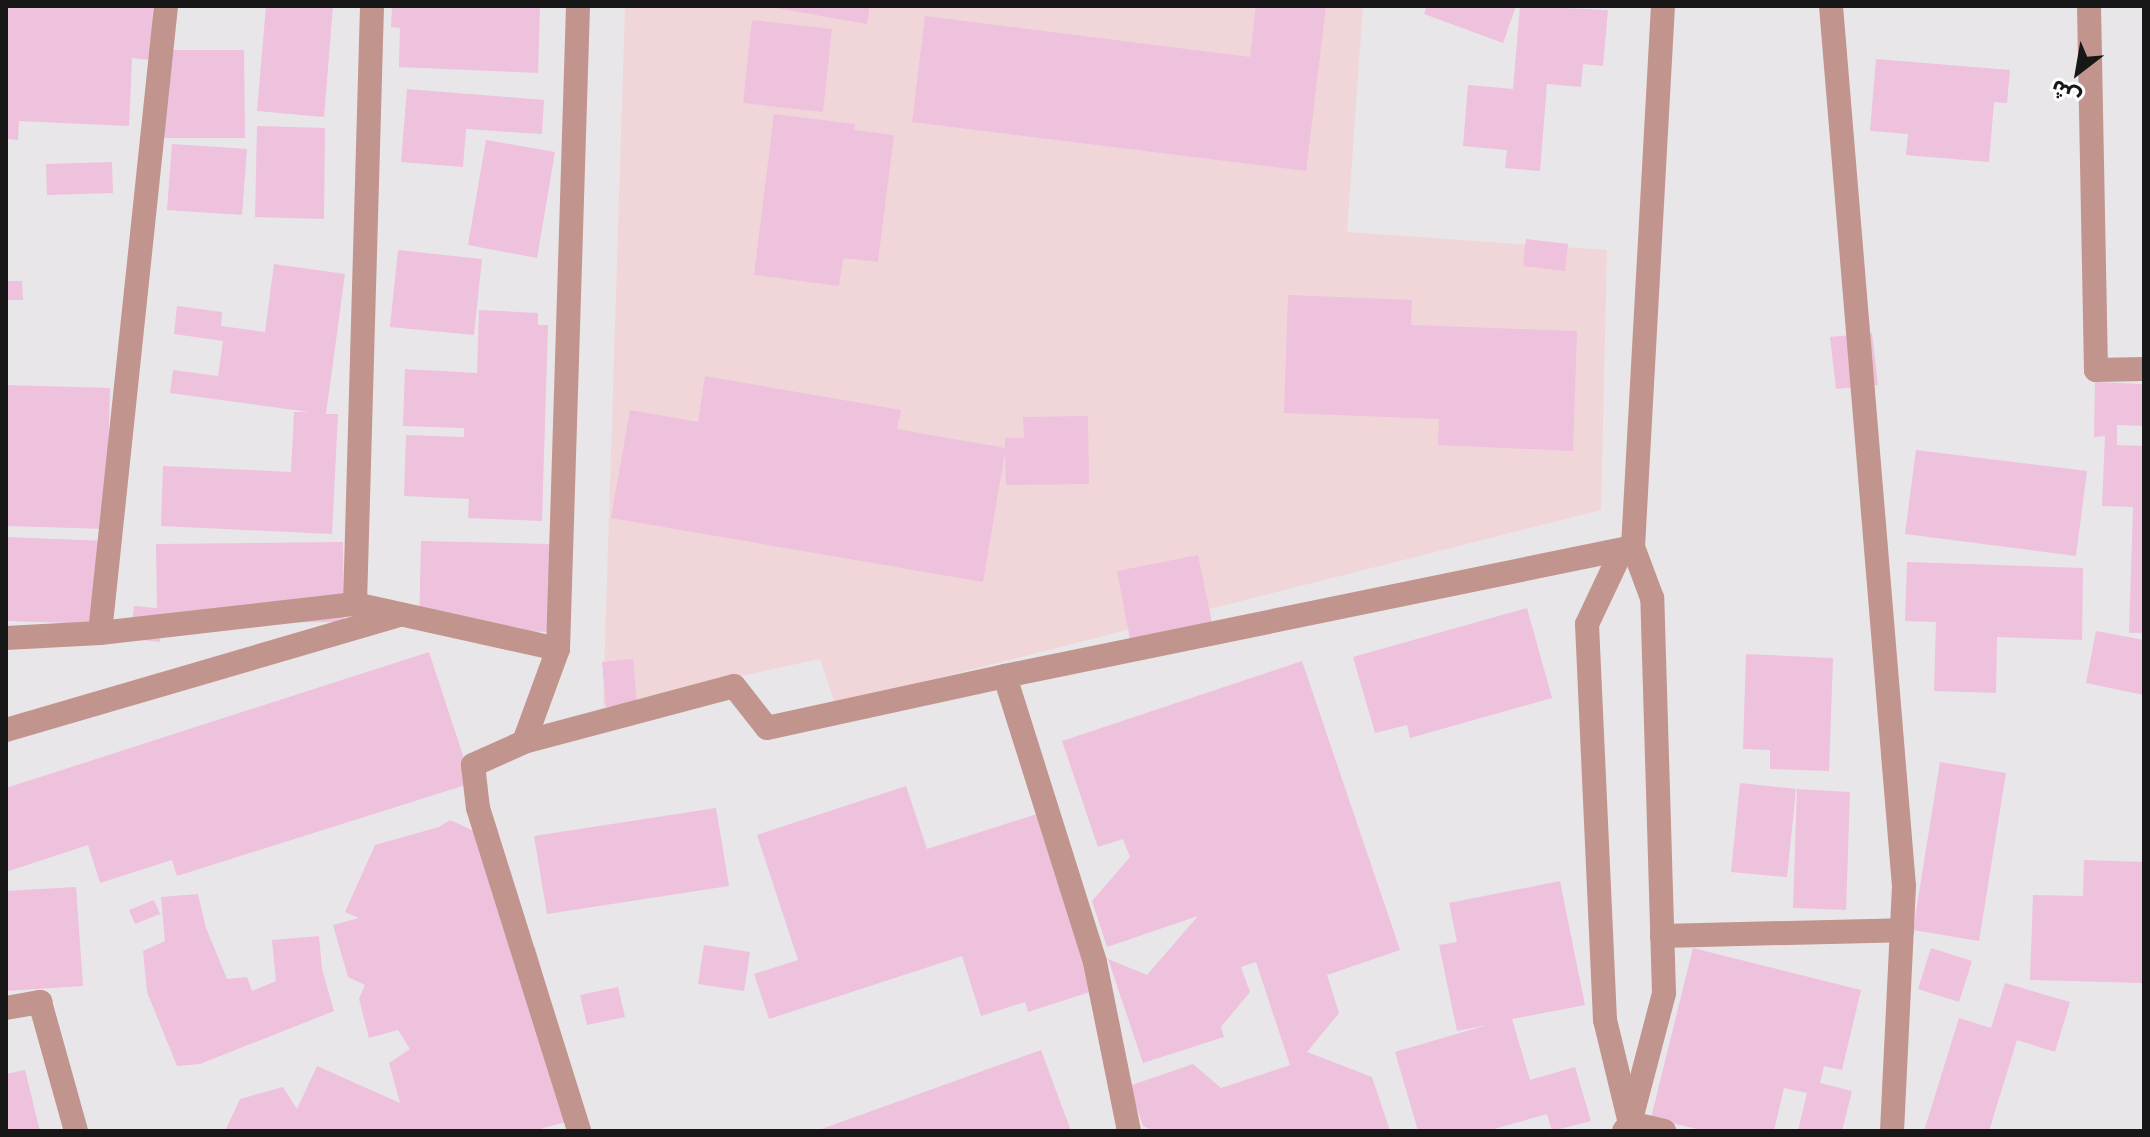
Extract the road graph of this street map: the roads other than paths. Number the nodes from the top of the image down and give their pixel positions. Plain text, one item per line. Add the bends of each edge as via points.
1 (166, 6) edge
2 (372, 6) edge
3 (578, 6) edge
4 (1663, 6) edge
5 (1831, 6) edge
6 (2089, 6) edge
7 (2144, 369) edge
8 (1628, 549) junction
9 (355, 604) junction
10 (401, 614) junction
11 (100, 633) junction
12 (6, 638) edge
13 (558, 649) junction
14 (1005, 676) junction
15 (6, 730) edge
16 (524, 742) junction
17 (1902, 930) junction
18 (1662, 936) junction
19 (6, 1008) edge
20 (1627, 1127) edge
21 (76, 1131) edge
22 (579, 1131) edge
23 (1129, 1131) edge
24 (1664, 1131) edge
25 (1892, 1131) edge

1 - 11 street
2 - 9 street
3 - 13 street
4 - 8 street
5 - 17 street via 1904,886
6 - 7 street via 2096,370
8 - 14 street
8 - 18 street via 1652,598
8 - 20 street via 1587,624 1605,1020
9 - 10 street
9 - 11 street
10 - 13 street
10 - 15 street
11 - 12 street
13 - 16 street
14 - 16 street via 767,728 734,686
14 - 23 street via 1095,962
16 - 22 street via 473,765 478,808
17 - 18 street
17 - 25 street
18 - 20 street via 1664,993
19 - 21 street via 40,1002
20 - 24 street

